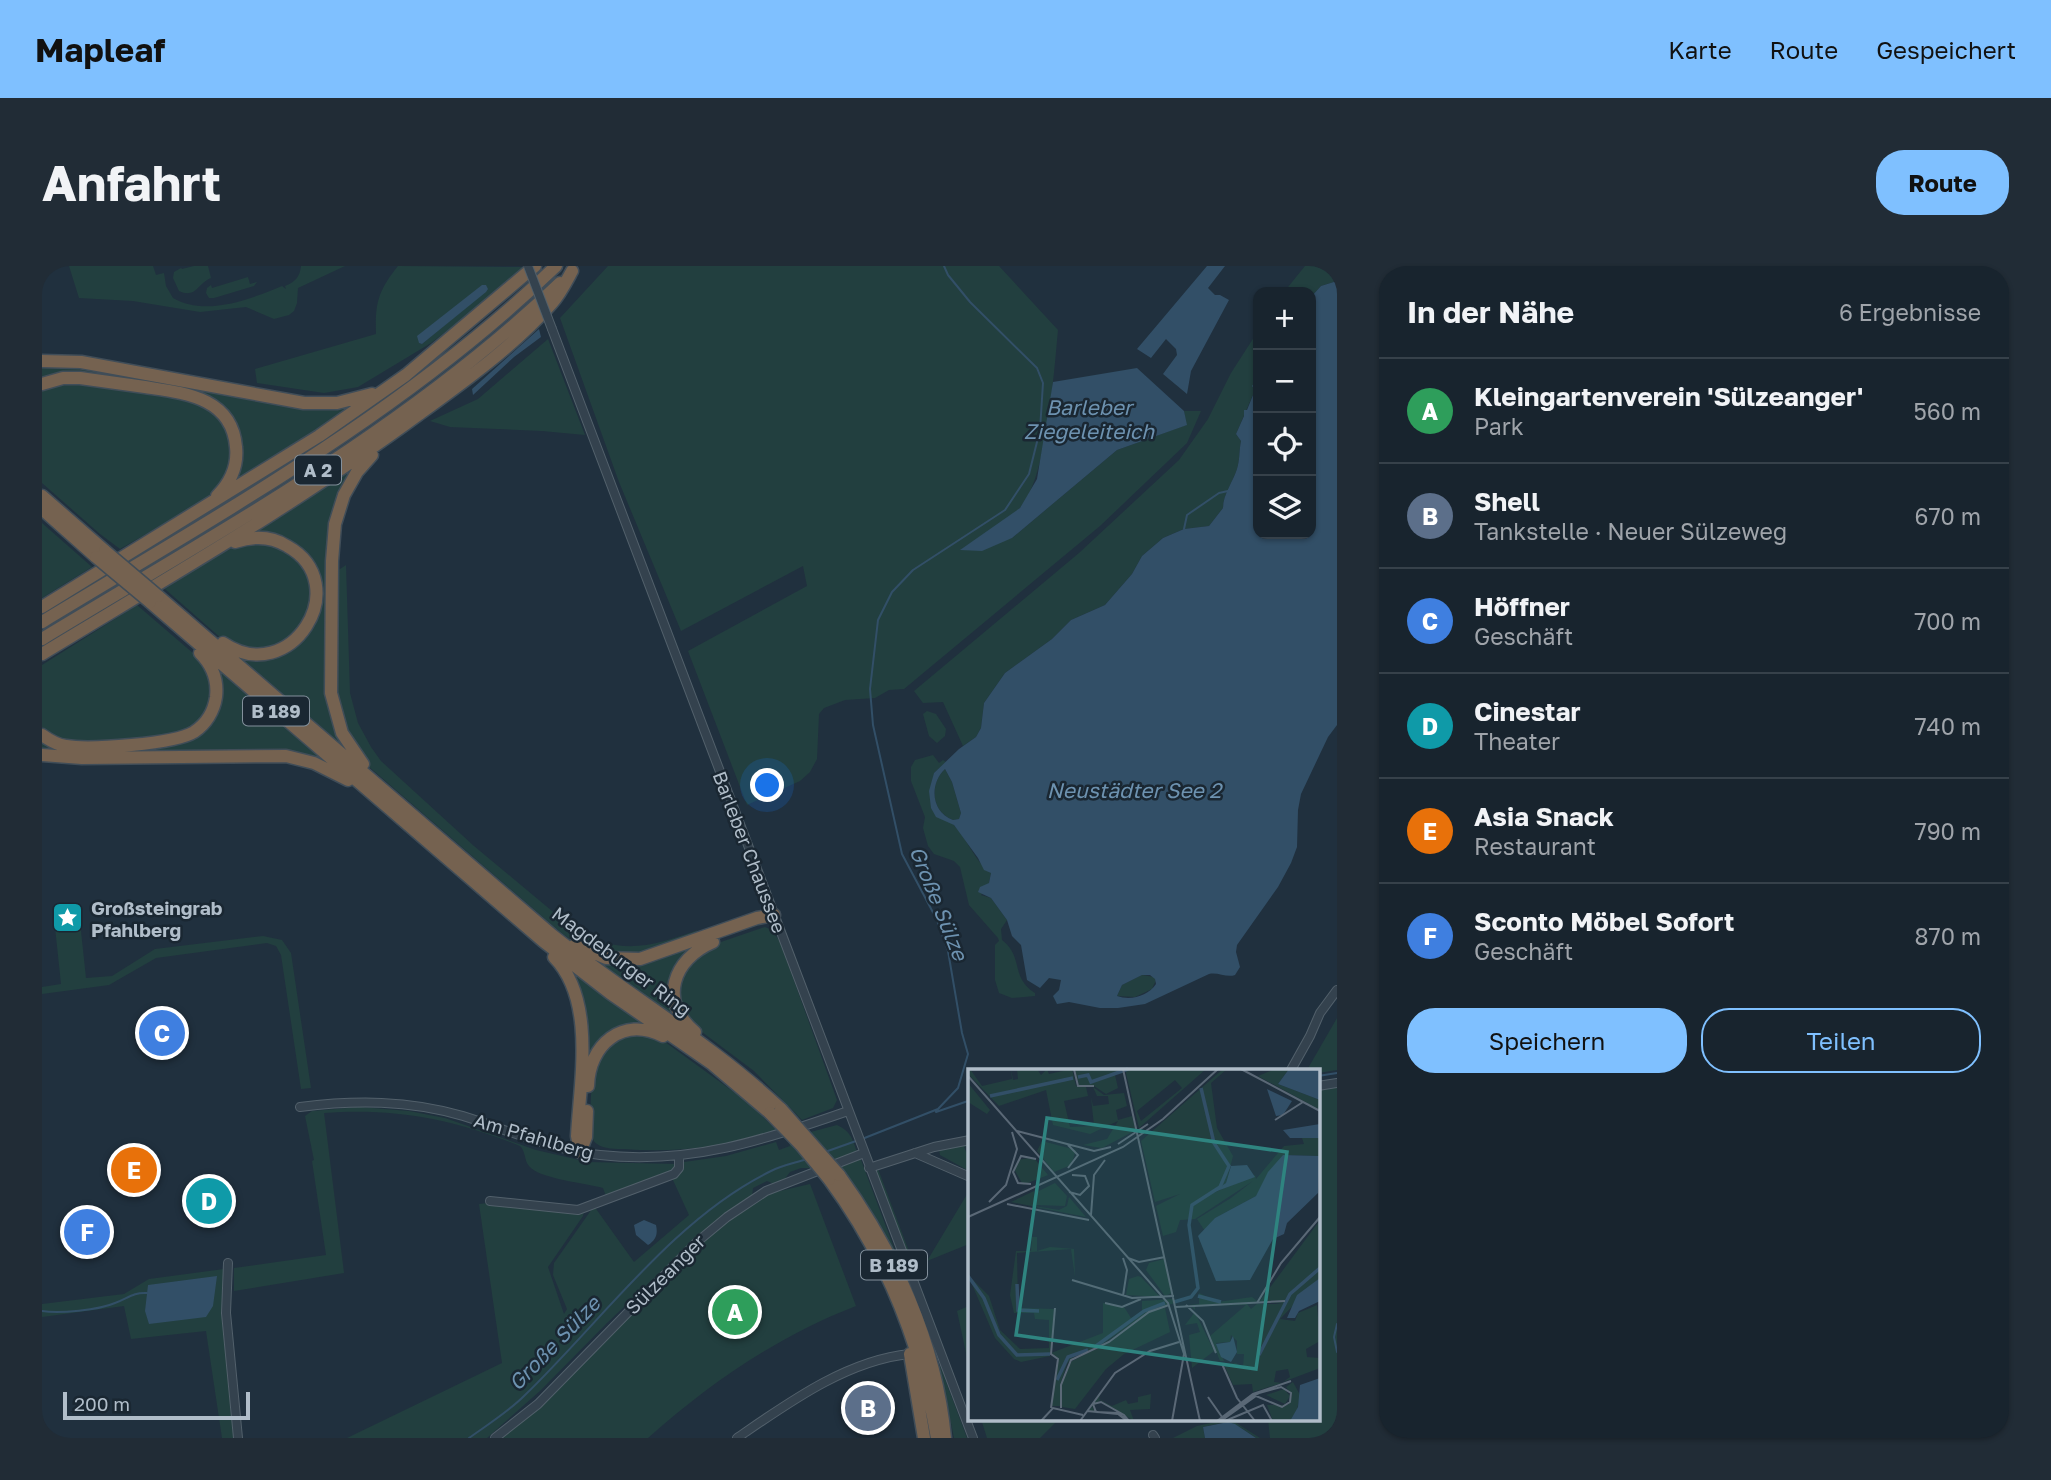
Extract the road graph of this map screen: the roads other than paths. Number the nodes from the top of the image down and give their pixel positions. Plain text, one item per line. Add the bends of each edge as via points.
1 (528, 266) edge
2 (535, 266) edge
3 (556, 266) edge
4 (575, 269) edge
5 (42, 360) edge
6 (406, 375) junction
7 (42, 384) edge
8 (394, 433) junction
9 (42, 493) edge
10 (42, 509) edge
11 (194, 514) junction
12 (101, 554) junction
13 (206, 555) junction
14 (42, 607) edge
15 (178, 619) junction
16 (42, 622) edge
17 (42, 639) edge
18 (42, 657) edge
19 (42, 735) edge
20 (42, 755) edge
21 (385, 798) junction
22 (774, 915) junction
23 (529, 922) junction
24 (1337, 990) edge
25 (698, 1054) junction
26 (722, 1058) junction
27 (1291, 1069) edge
28 (300, 1107) dead end
29 (776, 1111) junction
30 (848, 1111) junction
31 (968, 1140) edge
32 (862, 1149) junction
33 (580, 1152) junction
34 (915, 1153) junction
35 (679, 1156) junction
36 (869, 1168) junction
37 (968, 1176) edge
38 (834, 1177) junction
39 (490, 1201) dead end
40 (228, 1263) dead end
41 (904, 1316) junction
42 (910, 1354) junction
43 (238, 1438) edge
44 (495, 1438) edge
45 (737, 1438) edge
46 (924, 1438) edge
47 (937, 1438) edge
48 (945, 1438) edge
49 (973, 1438) edge

1 - 22 street, Barleber Chaussee, bridge
2 - 6 highway
3 - 16 highway, A 2 via 476,337 371,416
4 - 8 highway via 553,302 516,338
4 - 17 highway, A 2 via 485,348 371,435
5 - 6 highway via 81,362 318,404 363,398
6 - 11 highway via 298,450
7 - 11 highway via 80,378 190,394 212,405 232,430 236,461 223,489
8 - 13 highway
8 - 21 highway via 357,472 344,495 332,561 333,706 342,733
9 - 12 highway, B 189
10 - 12 highway, B 189
11 - 14 highway
12 - 15 highway, Magdeburger Ring / B 189, bridge
13 - 15 highway via 249,538 288,546 311,572 314,613 292,643 260,655 234,650 189,617
13 - 18 highway
15 - 19 highway via 176,632 207,660 215,679 214,705 199,728 169,741 77,747
15 - 21 highway, Magdeburger Ring / B 189
20 - 21 highway via 290,757 322,766
21 - 23 highway, Magdeburger Ring / B 189
22 - 23 highway via 651,956 623,960 590,953 545,922
22 - 26 highway via 697,949 678,972 674,988 677,1010
22 - 30 street, Barleber Chaussee
23 - 25 highway, Magdeburger Ring / B 189 via 603,988
23 - 26 highway, Magdeburger Ring / B 189
23 - 33 highway via 525,932 563,967 579,1003
24 - 27 street
25 - 29 highway, Magdeburger Ring / B 189
25 - 33 highway via 644,1030 622,1032 605,1042 589,1072 586,1137
26 - 29 highway, Magdeburger Ring / B 189
28 - 33 street, Am Pfahlberg via 357,1101 416,1105
29 - 38 highway, Magdeburger Ring / B 189, bridge
30 - 32 street, Barleber Chaussee
30 - 35 street, Am Pfahlberg via 742,1146
31 - 34 street
32 - 36 street, Barleber Chaussee
32 - 44 street, Sülzeanger via 766,1191 707,1232 538,1404
33 - 35 street, Am Pfahlberg
34 - 36 street
34 - 37 street
35 - 39 street via 675,1174 581,1209
36 - 49 street, Barleber Chaussee
38 - 41 highway, Magdeburger Ring / B 189
38 - 48 highway, Magdeburger Ring / B 189 via 874,1228 914,1310 931,1365
40 - 43 street via 226,1313
41 - 42 highway
41 - 47 highway, Magdeburger Ring / B 189 via 923,1372
42 - 45 street via 880,1359 831,1380
42 - 46 highway

